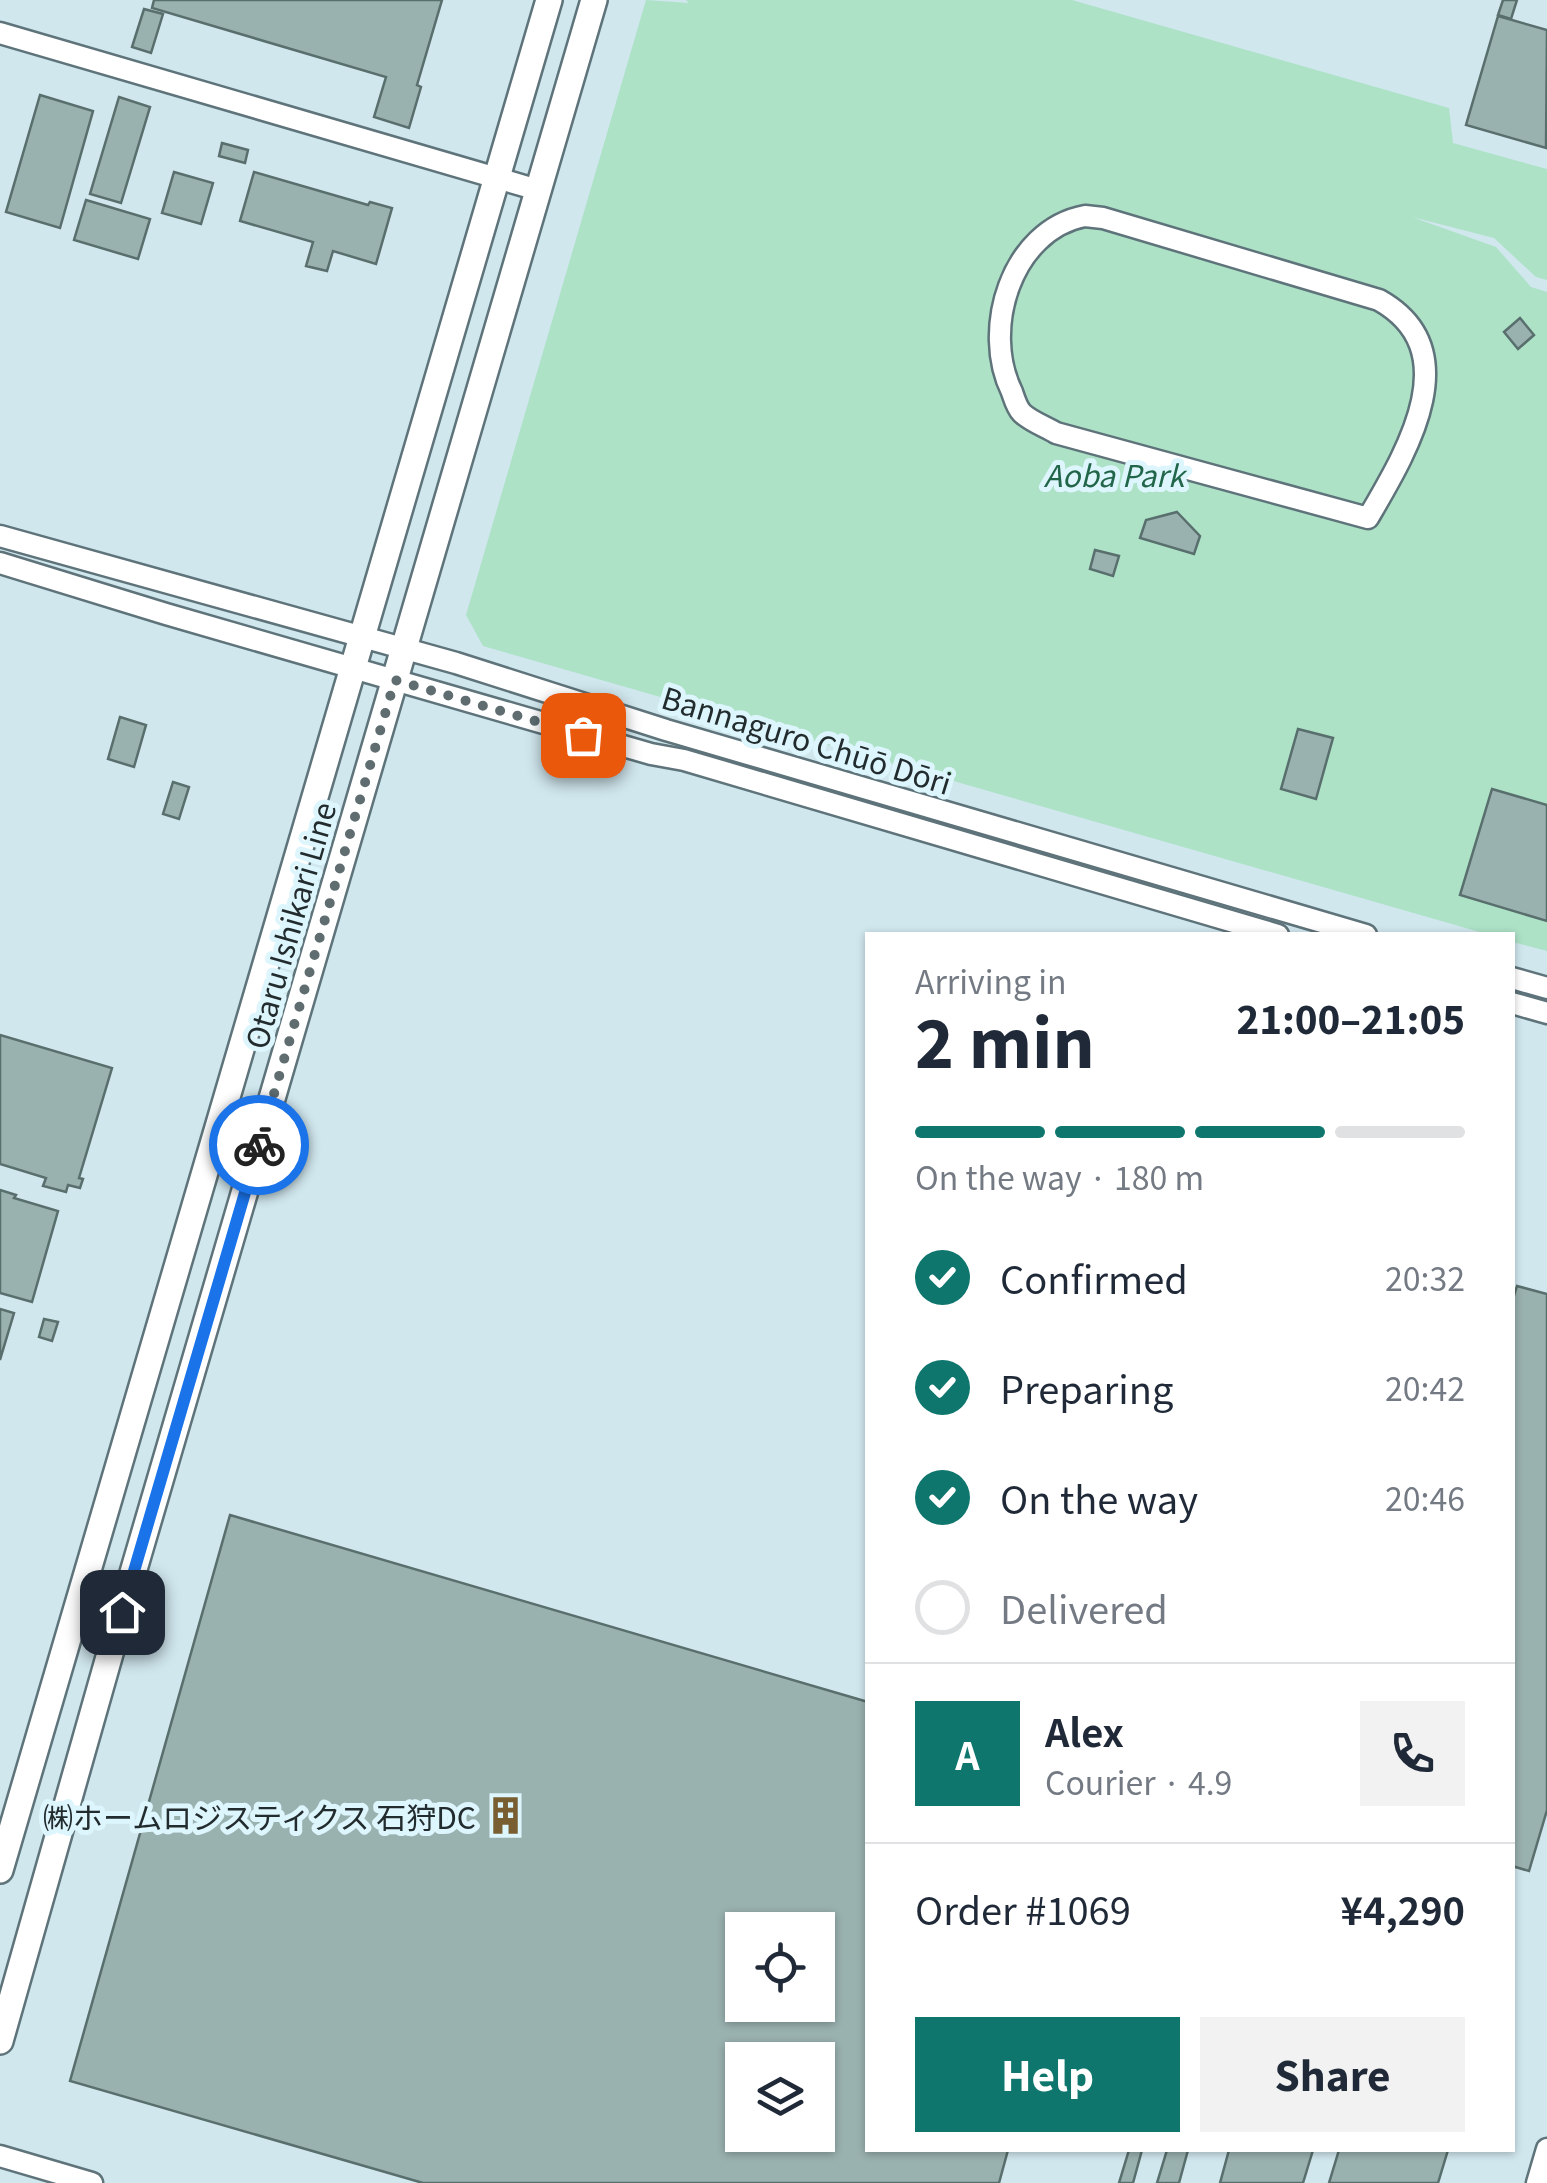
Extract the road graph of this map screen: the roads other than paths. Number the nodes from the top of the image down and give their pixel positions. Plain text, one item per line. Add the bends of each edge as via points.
1 (549, 0) edge
2 (594, 0) edge
3 (0, 33) edge
4 (496, 178) junction
5 (538, 190) junction
6 (1319, 506) joint
7 (0, 536) edge
8 (0, 562) edge
9 (363, 636) junction
10 (404, 648) junction
11 (353, 668) junction
12 (395, 680) junction
13 (1268, 932) edge
14 (1356, 932) edge
15 (1515, 979) edge
16 (1547, 988) edge
17 (1515, 1004) edge
18 (1547, 1013) edge
19 (0, 1870) edge
20 (0, 2041) edge
21 (1547, 2149) edge
22 (0, 2156) edge
23 (92, 2183) edge
24 (1537, 2183) edge

1 - 4 main road, Otaru Ishikari Line
2 - 5 main road, Otaru Ishikari Line
3 - 4 street
4 - 5 street
4 - 9 main road, Otaru Ishikari Line
5 - 10 main road, Otaru Ishikari Line
6 - 6 street via 1056,433 1021,413 1002,367 1000,324 1011,280 1034,246 1066,220 1103,218 1380,300 1402,316 1424,365 1418,426 1368,518
7 - 9 street, Bannaguro Chūō Dōri
8 - 11 street, Bannaguro Chūō Dōri
9 - 10 street, Bannaguro Chūō Dōri
9 - 11 main road, Otaru Ishikari Line
10 - 12 main road, Otaru Ishikari Line
10 - 14 street, Bannaguro Chūō Dōri
11 - 12 street, Bannaguro Chūō Dōri
11 - 19 main road, Otaru Ishikari Line
12 - 13 street, Bannaguro Chūō Dōri
12 - 20 main road, Otaru Ishikari Line
15 - 16 street
17 - 18 street
21 - 24 street
22 - 23 street

